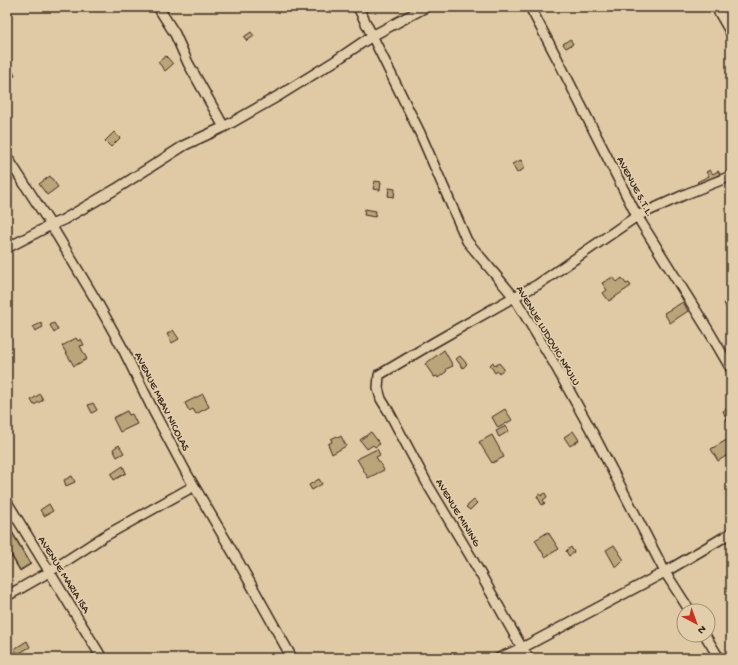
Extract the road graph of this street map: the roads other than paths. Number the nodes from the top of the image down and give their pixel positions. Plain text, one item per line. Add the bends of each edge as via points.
1 (158, 7) edge
2 (358, 7) edge
3 (426, 7) edge
4 (530, 7) edge
5 (716, 7) edge
6 (731, 33) edge
7 (372, 36) junction
8 (224, 127) junction
9 (7, 157) edge
10 (731, 176) edge
11 (637, 216) junction
12 (51, 225) junction
13 (7, 248) edge
14 (514, 297) junction
15 (731, 369) edge
16 (194, 486) junction
17 (7, 502) edge
18 (731, 533) edge
19 (49, 572) junction
20 (665, 572) junction
21 (7, 596) edge
22 (685, 603) edge
23 (710, 643) edge
24 (522, 648) junction
25 (102, 658) edge
26 (292, 658) edge
27 (499, 658) edge
28 (529, 658) edge
29 (719, 658) edge

1 - 8 street
2 - 7 street, AVENUE LUDOVIC NKULU
3 - 7 street
4 - 11 street, AVENUE S.T.L.
5 - 6 street
7 - 8 street via 280,95
7 - 14 street, AVENUE LUDOVIC NKULU via 420,133 467,241
8 - 12 street via 185,145 116,189
9 - 12 street, AVENUE MBAV NICOLAS
10 - 11 street
11 - 14 street via 537,285
11 - 15 street, AVENUE S.T.L.
12 - 13 street
12 - 16 street, AVENUE MBAV NICOLAS via 123,349
14 - 20 street, AVENUE LUDOVIC NKULU via 555,365
14 - 24 street, AVENUE MINING via 379,374 378,388 381,399 428,485
16 - 19 street via 103,537
16 - 26 street, AVENUE MBAV NICOLAS
17 - 19 street, AVENUE MARIA ISA
18 - 20 street
19 - 21 street
19 - 25 street, AVENUE MARIA ISA
20 - 22 street, AVENUE LUDOVIC NKULU
20 - 24 street
23 - 29 street
24 - 27 street
24 - 28 street, AVENUE MINING

